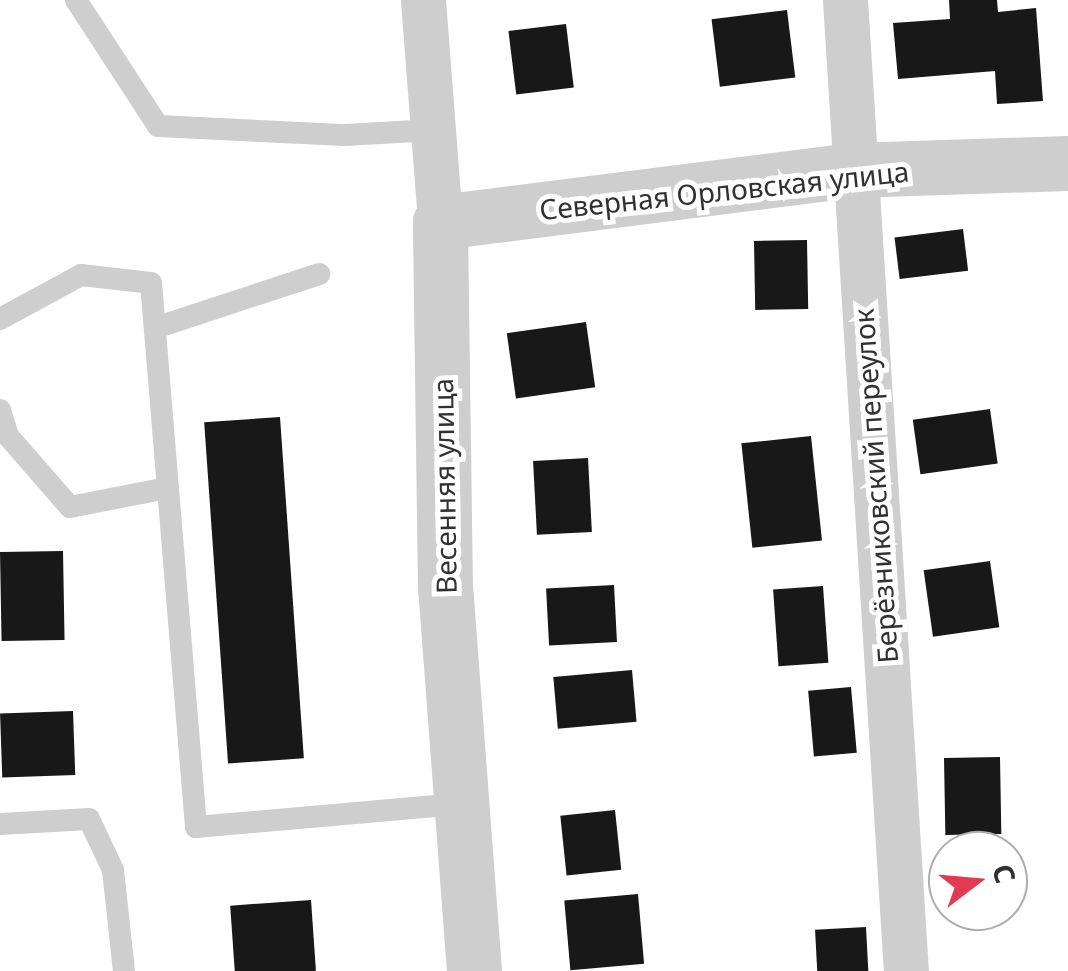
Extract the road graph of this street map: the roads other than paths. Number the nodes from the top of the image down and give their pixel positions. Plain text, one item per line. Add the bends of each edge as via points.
1 (76, 0) edge
2 (422, 0) edge
3 (844, 0) edge
4 (433, 130) junction
5 (1068, 163) edge
6 (854, 170) junction
7 (440, 222) junction
8 (319, 274) dead end
9 (0, 319) edge
10 (155, 328) junction
11 (0, 410) edge
12 (167, 488) junction
13 (461, 804) junction
14 (0, 824) edge
15 (124, 971) edge
16 (474, 971) edge
17 (906, 971) edge

1 - 4 lane via 158,126 345,135
2 - 4 street, Весенняя улица
3 - 6 street, Берёзниковский переулок
4 - 7 street, Весенняя улица
5 - 6 street, Северная Орловская улица
6 - 7 street, Северная Орловская улица
6 - 17 street, Берёзниковский переулок
7 - 13 street, Весенняя улица via 445,588
8 - 10 lane
9 - 10 lane via 81,276 151,282
10 - 12 lane
11 - 12 lane via 8,436 70,507
12 - 13 lane via 196,827
13 - 16 street, Весенняя улица
14 - 15 lane via 89,820 113,870

